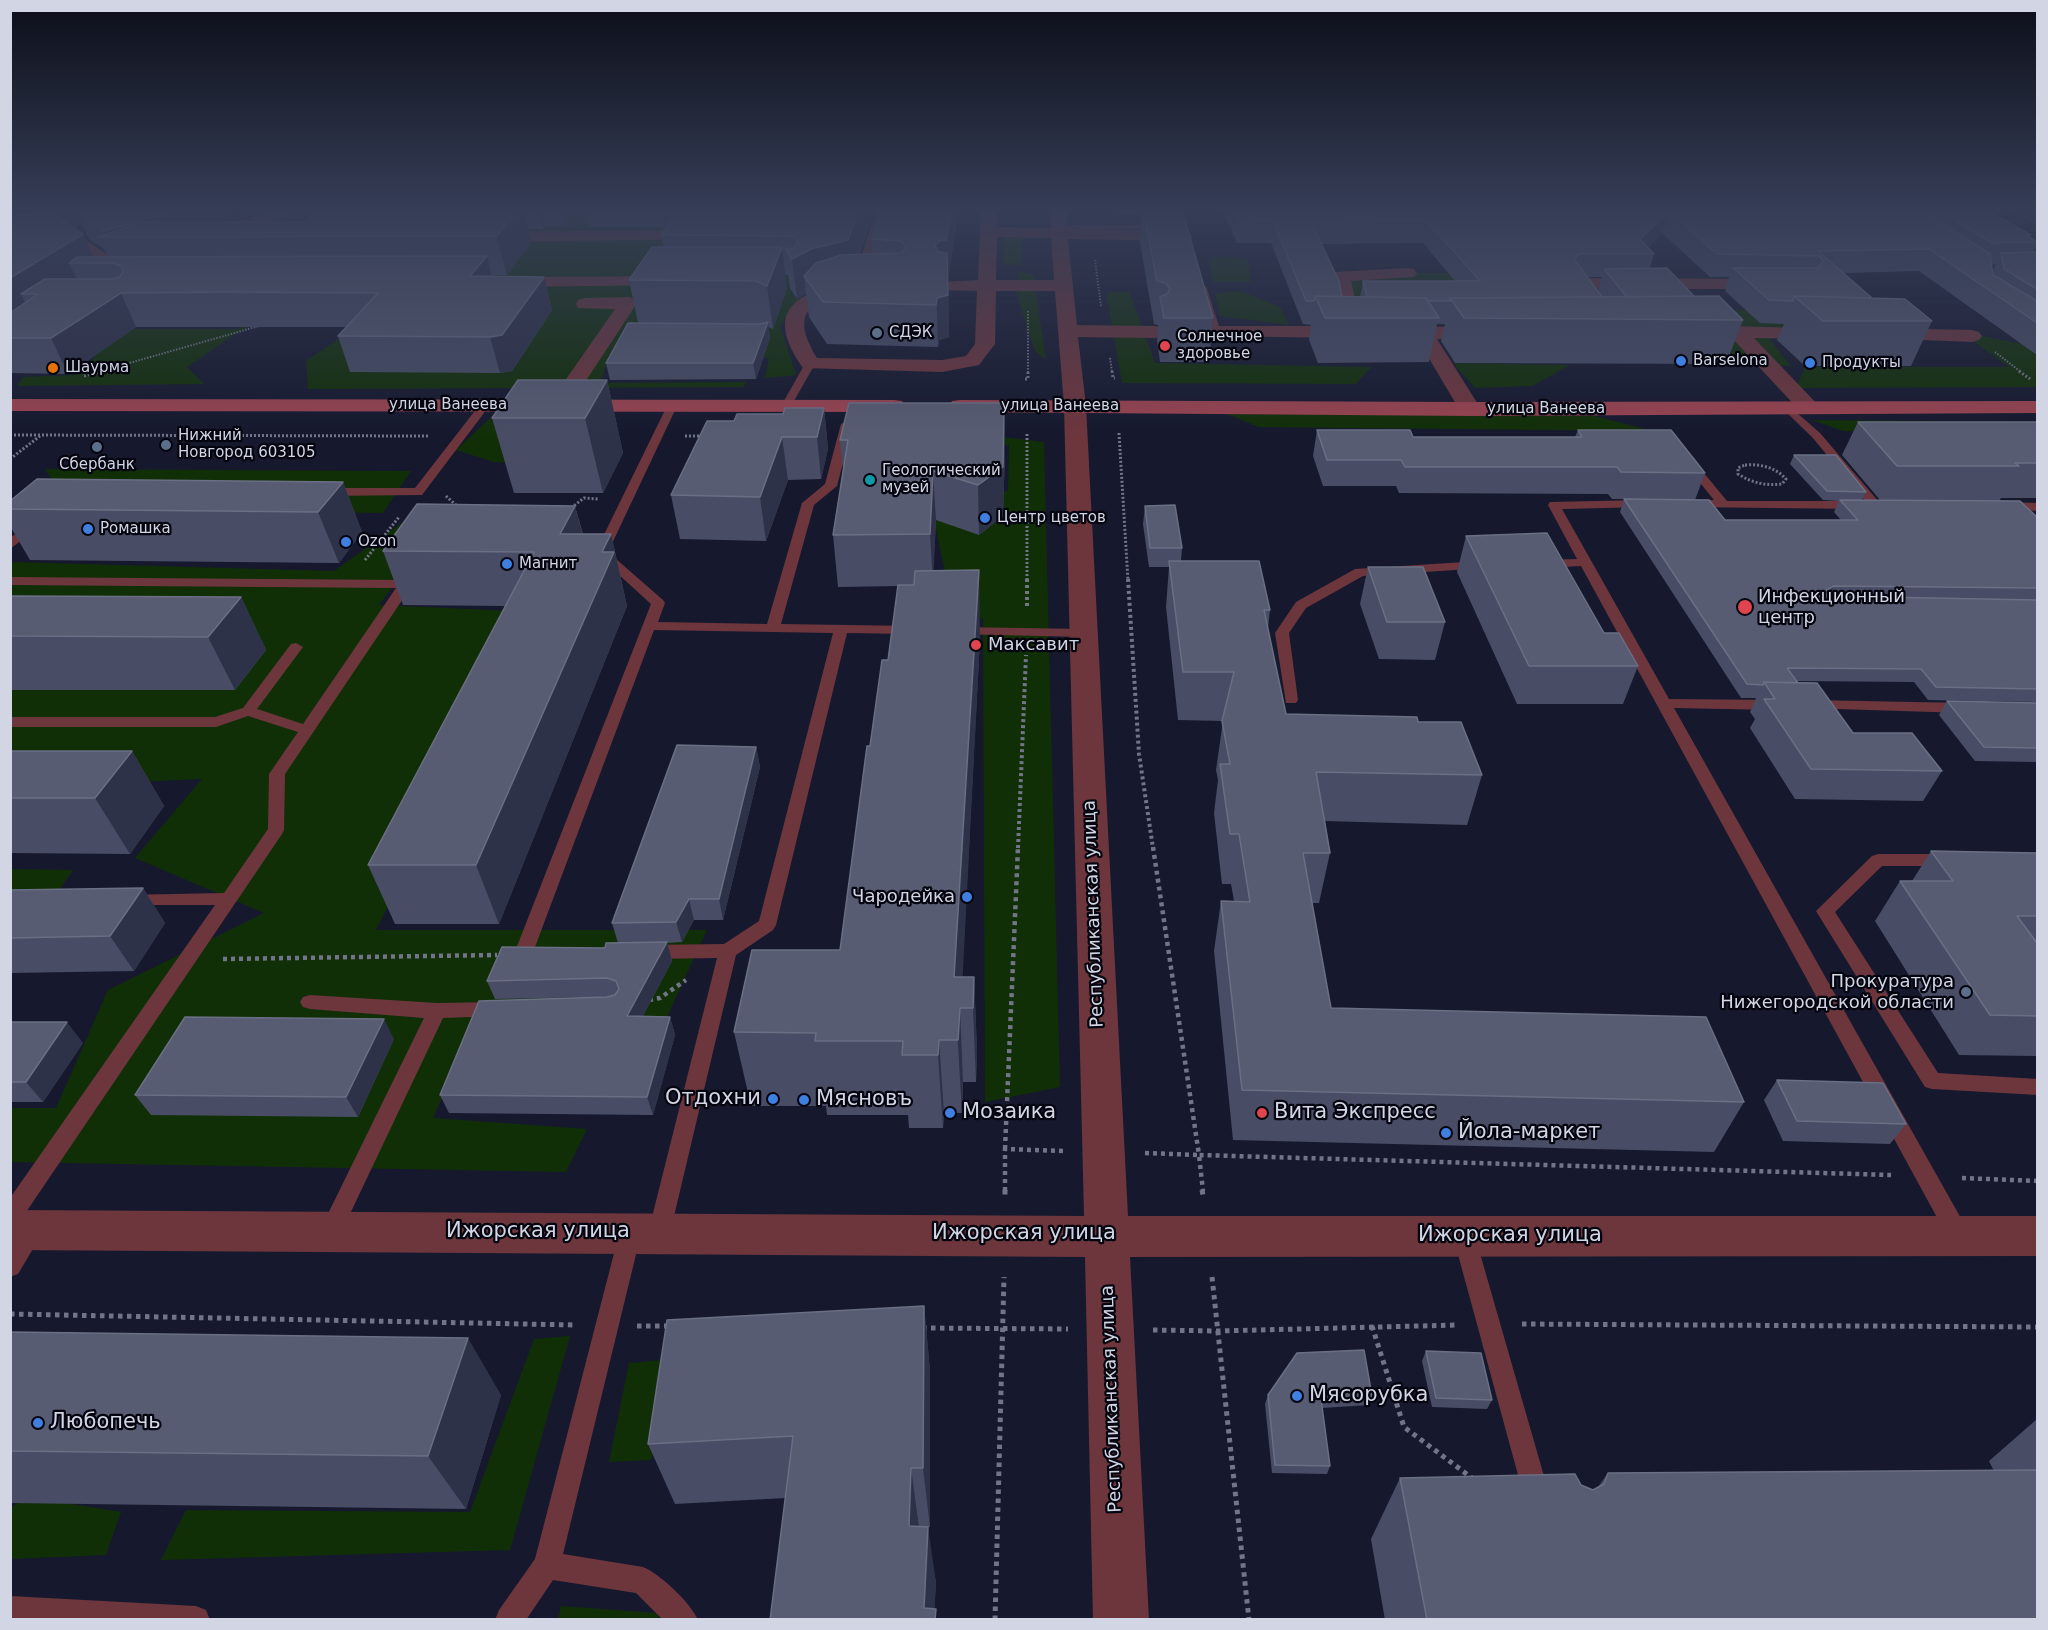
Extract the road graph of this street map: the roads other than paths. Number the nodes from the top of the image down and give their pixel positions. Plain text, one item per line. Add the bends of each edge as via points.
1 (88, 285) edge
2 (639, 285) edge
3 (861, 285) joint
4 (1061, 285) edge
5 (1064, 285) edge
6 (1197, 285) edge
7 (1344, 285) edge
8 (1581, 285) edge
9 (948, 286) edge
10 (879, 287) edge
11 (986, 287) junction
12 (74, 294) edge
13 (628, 303) junction
14 (570, 304) dead end
15 (1613, 325) edge
16 (609, 331) junction
17 (633, 331) edge
18 (1068, 331) junction
19 (1677, 331) edge
20 (1736, 331) junction
21 (1155, 332) dead end
22 (1400, 332) edge
23 (1503, 332) edge
24 (1424, 333) junction
25 (1843, 333) edge
26 (1866, 334) edge
27 (1972, 336) road end
28 (810, 364) junction
29 (10, 405) edge
30 (485, 405) junction
31 (560, 405) junction
32 (672, 406) junction
33 (786, 406) junction
34 (852, 406) junction
35 (920, 406) edge
36 (943, 406) edge
37 (1075, 406) junction
38 (1799, 407) junction
39 (2037, 407) edge
40 (1470, 409) junction
41 (1679, 450) edge
42 (312, 491) edge
43 (1655, 504) edge
44 (1678, 504) edge
45 (1723, 504) junction
46 (1991, 506) edge
47 (2037, 507) edge
48 (43, 518) edge
49 (10, 545) edge
50 (1587, 562) junction
51 (419, 565) edge
52 (1490, 565) edge
53 (1534, 565) edge
54 (10, 582) edge
55 (406, 584) junction
56 (649, 626) junction
57 (773, 628) junction
58 (841, 629) junction
59 (1083, 633) junction
60 (296, 648) dead end
61 (1291, 700) dead end
62 (1665, 703) junction
63 (1979, 708) edge
64 (248, 711) junction
65 (10, 722) edge
66 (307, 730) junction
67 (1969, 861) edge
68 (227, 899) junction
69 (113, 900) edge
70 (728, 951) junction
71 (637, 953) edge
72 (558, 954) edge
73 (310, 1002) dead end
74 (519, 1009) edge
75 (437, 1011) junction
76 (2037, 1087) edge
77 (18, 1226) edge
78 (330, 1232) junction
79 (644, 1233) junction
80 (1105, 1235) junction
81 (1464, 1235) junction
82 (1960, 1236) junction
83 (2037, 1236) edge
84 (10, 1267) edge
85 (1545, 1524) edge
86 (547, 1565) junction
87 (10, 1611) edge
88 (196, 1620) edge
89 (509, 1620) edge
90 (684, 1620) edge
91 (1121, 1620) edge

1 - 12 street
2 - 13 street
3 - 10 street
3 - 28 street via 810,299 796,314 794,331
4 - 11 street
5 - 18 street, Республиканская улица
6 - 7 street via 1206,332 1359,332
8 - 15 street
9 - 11 street
11 - 28 street via 985,344 972,361 942,366
13 - 14 street
13 - 16 street
16 - 17 street
16 - 31 street
18 - 21 street
18 - 37 street, Республиканская улица
19 - 20 street
20 - 25 street
20 - 38 street
22 - 24 street
23 - 24 street
24 - 40 street
26 - 27 street
28 - 33 lane
29 - 30 main road, улица Ванеева
30 - 31 main road, улица Ванеева
30 - 42 lane via 418,492
31 - 32 main road, улица Ванеева
32 - 33 main road, улица Ванеева
32 - 56 lane via 595,552 658,603
33 - 34 main road, улица Ванеева
34 - 35 main road, улица Ванеева
34 - 57 lane via 831,486 808,503
36 - 37 main road, улица Ванеева
37 - 40 main road, улица Ванеева
37 - 59 street, Республиканская улица
38 - 39 main road, улица Ванеева
38 - 40 main road, улица Ванеева
38 - 45 lane via 1816,435 1881,505
41 - 45 lane
43 - 50 lane via 1554,505
44 - 45 lane
46 - 47 lane
48 - 49 lane
50 - 53 lane
50 - 62 lane
51 - 55 lane
52 - 61 lane via 1360,572 1301,605 1282,633
54 - 55 lane
55 - 66 lane
56 - 57 lane
56 - 72 lane via 523,954
57 - 58 lane
58 - 59 lane
58 - 70 lane via 767,925
59 - 80 street, Республиканская улица
60 - 64 lane
62 - 63 lane
62 - 82 lane
64 - 65 lane via 216,722
64 - 66 lane
66 - 68 lane via 277,774 276,830
67 - 76 lane via 1878,860 1824,911 1932,1081
68 - 69 lane
68 - 77 lane
70 - 71 lane
70 - 79 lane
73 - 75 lane
74 - 75 lane
75 - 78 lane
77 - 78 street, Ижорская улица
77 - 84 lane
78 - 79 street, Ижорская улица
79 - 80 street, Ижорская улица
79 - 86 lane via 606,1326
80 - 81 street, Ижорская улица
80 - 91 street, Республиканская улица
81 - 82 street, Ижорская улица
81 - 85 lane
82 - 83 street, Ижорская улица
86 - 89 lane
86 - 90 lane via 643,1581
87 - 88 lane

